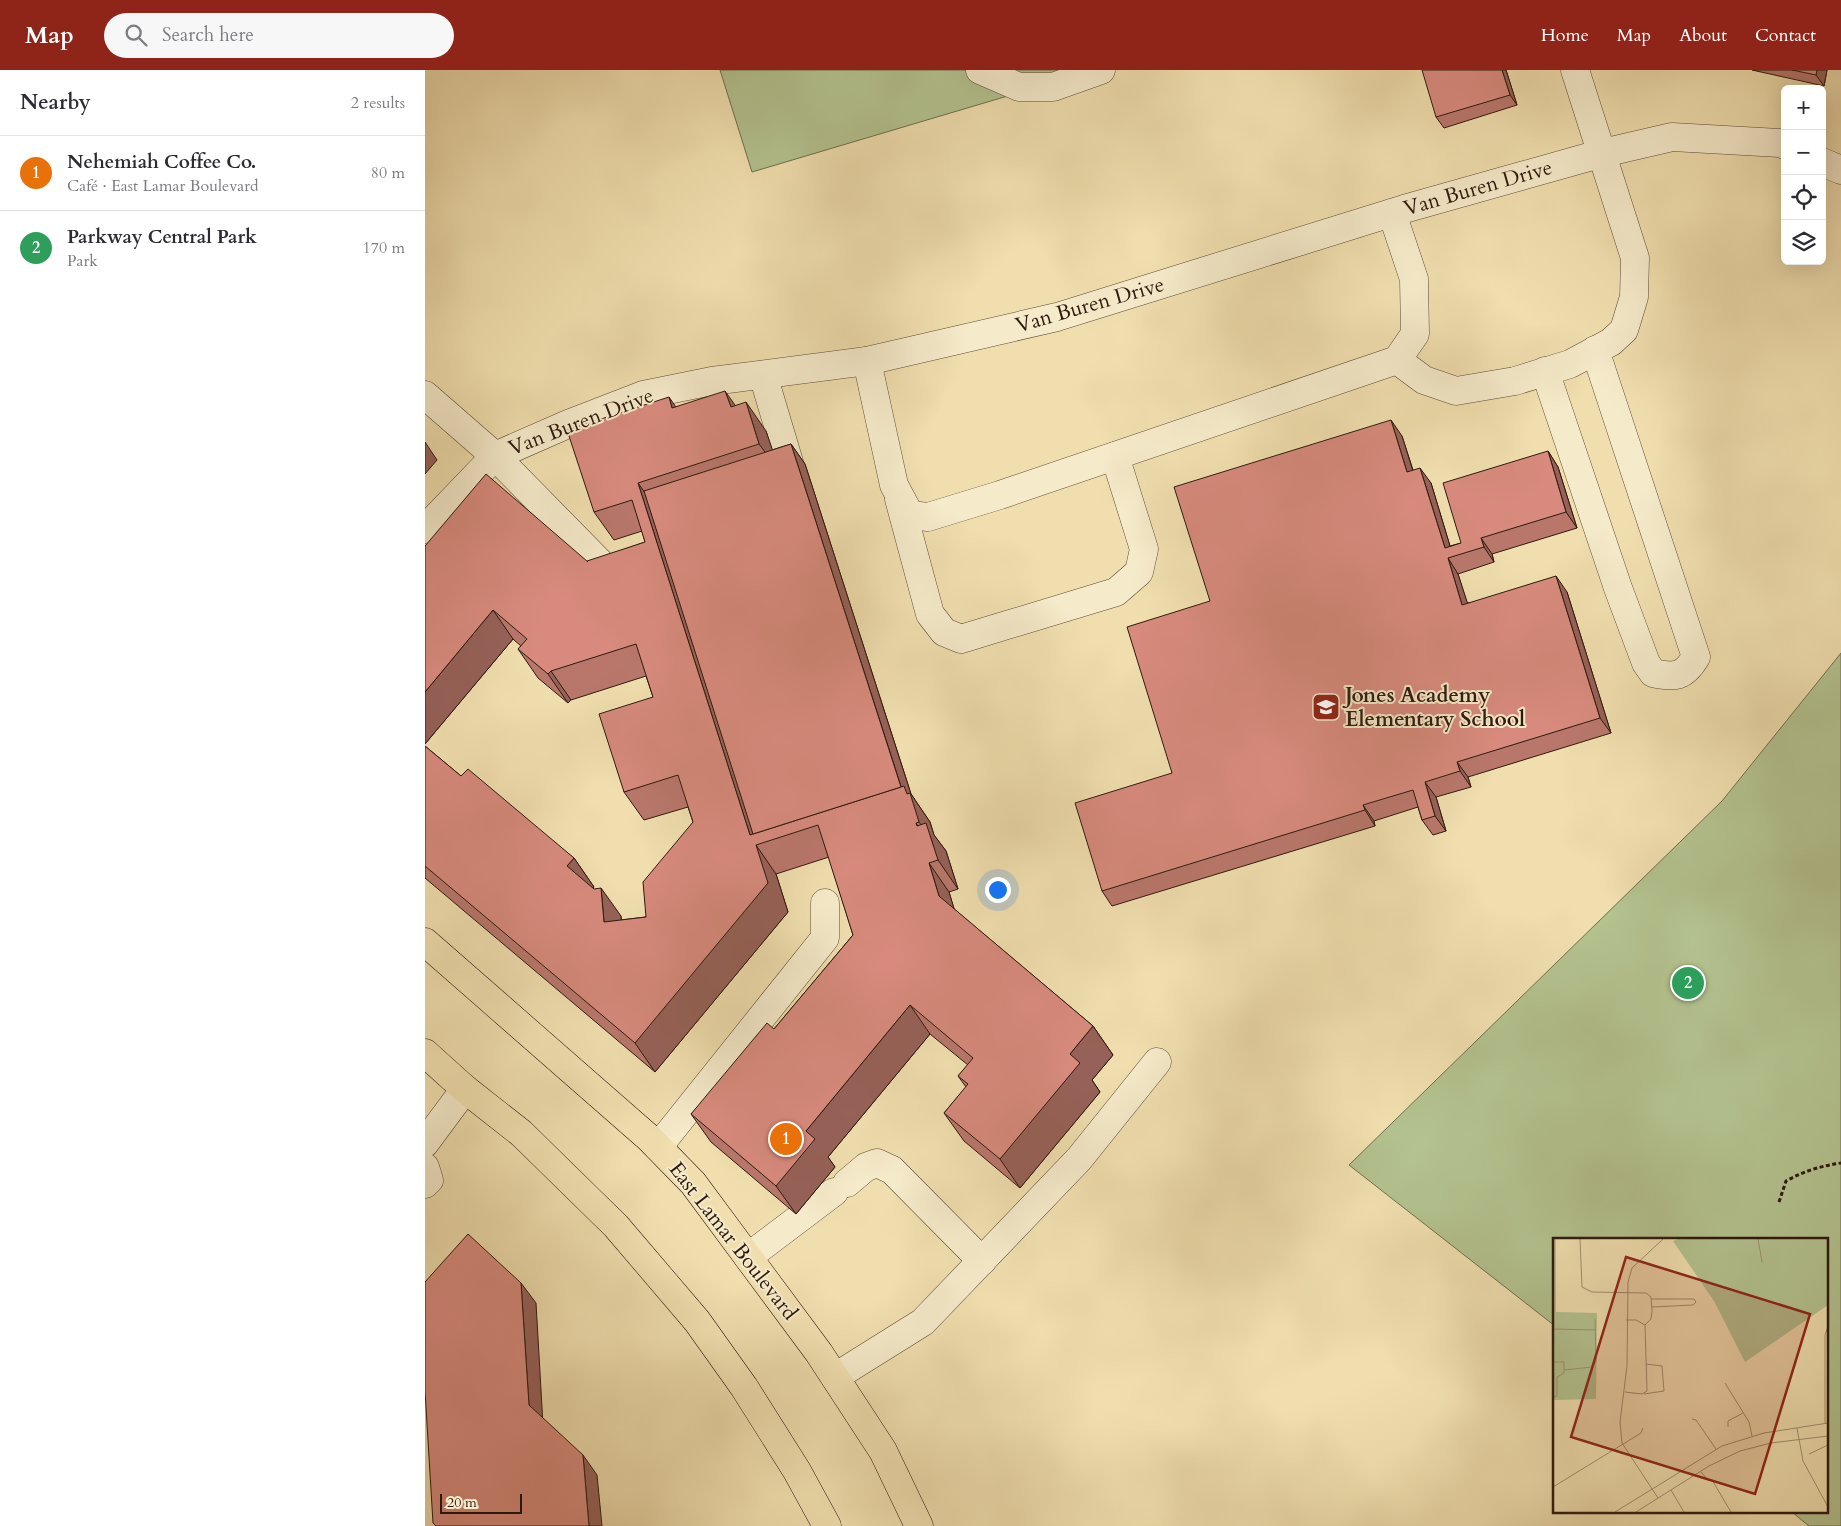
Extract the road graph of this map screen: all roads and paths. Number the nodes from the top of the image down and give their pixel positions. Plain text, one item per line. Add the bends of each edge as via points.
1 (980, 70) edge
2 (1101, 70) edge
3 (1575, 70) edge
4 (1781, 143) edge
5 (1603, 152) junction
6 (1826, 164) edge
7 (1841, 170) edge
8 (1392, 213) junction
9 (1595, 350) junction
10 (1397, 360) junction
11 (867, 361) junction
12 (1545, 371) junction
13 (763, 375) junction
14 (425, 395) edge
15 (495, 456) junction
16 (1115, 456) junction
17 (791, 469) edge
18 (896, 488) junction
19 (425, 530) edge
20 (652, 570) edge
21 (825, 903) dead end
22 (425, 942) edge
23 (425, 1053) edge
24 (1157, 1062) dead end
25 (465, 1089) junction
26 (425, 1143) edge
27 (658, 1147) junction
28 (1841, 1163) edge
29 (425, 1167) edge
30 (425, 1184) edge
31 (1779, 1202) dead end
32 (748, 1257) junction
33 (982, 1261) junction
34 (835, 1377) junction
35 (827, 1526) edge
36 (919, 1526) edge

1 - 2 street via 1019,87 1053,88
3 - 5 street
4 - 5 street, Van Buren Drive via 1671,137
5 - 8 street, Van Buren Drive
5 - 9 street via 1635,258 1634,288 1624,330
6 - 7 street
8 - 10 street via 1415,279 1415,334
8 - 11 street, Van Buren Drive via 1057,317
9 - 12 street via 1570,364
9 - 12 street via 1696,657 1689,669 1677,676 1653,673 1646,663
10 - 12 street via 1424,380 1456,392 1515,381
10 - 16 street
11 - 13 street, Van Buren Drive
11 - 18 street
13 - 15 street, Van Buren Drive via 643,395
13 - 17 street
14 - 15 street
15 - 19 street, Van Buren Drive
15 - 20 street via 609,572
16 - 18 street via 928,517 910,515
16 - 18 street via 1144,549 1139,572 1116,592 961,639 944,632 931,614
21 - 27 street via 825,938
22 - 27 main road, East Lamar Boulevard
23 - 25 main road
24 - 33 street via 1079,1160
25 - 26 street
25 - 35 main road via 521,1132 616,1226 697,1321 744,1387
27 - 32 main road, East Lamar Boulevard via 693,1183
28 - 31 path via 1822,1166 1786,1181
29 - 30 street via 429,1180
32 - 33 street via 866,1166 877,1163 892,1170
32 - 34 main road, East Lamar Boulevard
33 - 34 street via 923,1322
34 - 36 main road, East Lamar Boulevard via 883,1451

